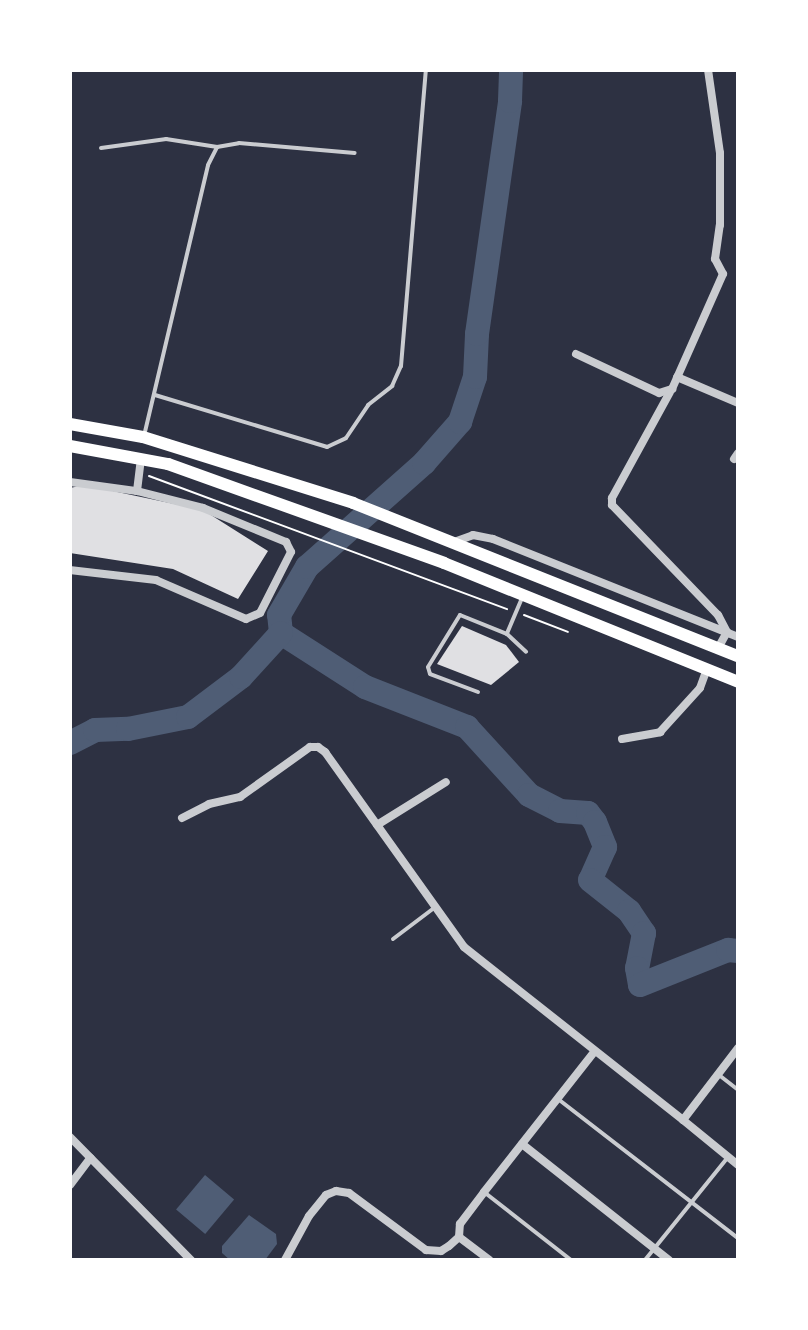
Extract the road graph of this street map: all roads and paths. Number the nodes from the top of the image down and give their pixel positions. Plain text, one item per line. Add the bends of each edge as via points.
1 (426, 70) edge
2 (708, 70) edge
3 (217, 147) junction
4 (101, 148) dead end
5 (355, 153) dead end
6 (576, 354) dead end
7 (677, 377) junction
8 (672, 389) junction
9 (155, 395) junction
10 (738, 403) edge
11 (70, 424) edge
12 (143, 437) junction
13 (70, 446) edge
14 (141, 458) junction
15 (138, 472) junction
16 (70, 482) edge
17 (137, 491) junction
18 (453, 543) junction
19 (70, 570) edge
20 (523, 595) junction
21 (516, 612) junction
22 (568, 632) dead end
23 (727, 632) junction
24 (507, 634) junction
25 (738, 637) edge
26 (718, 648) junction
27 (526, 652) dead end
28 (738, 656) edge
29 (707, 669) junction
30 (738, 682) edge
31 (478, 692) dead end
32 (622, 739) dead end
33 (446, 782) dead end
34 (182, 818) dead end
35 (377, 825) junction
36 (434, 908) junction
37 (393, 939) dead end
38 (738, 1048) edge
39 (595, 1051) junction
40 (717, 1074) junction
41 (738, 1090) edge
42 (558, 1099) junction
43 (683, 1120) junction
44 (70, 1137) edge
45 (522, 1144) junction
46 (728, 1157) junction
47 (90, 1158) junction
48 (738, 1165) edge
49 (70, 1185) edge
50 (484, 1192) junction
51 (693, 1201) junction
52 (459, 1237) junction
53 (738, 1238) edge
54 (654, 1249) junction
55 (191, 1260) edge
56 (285, 1260) edge
57 (489, 1260) edge
58 (571, 1260) edge
59 (645, 1260) edge
60 (669, 1260) edge

1 - 9 lane via 401,366 392,386 368,405 346,438 327,447
2 - 7 street via 720,153 715,259 723,274
3 - 4 lane via 166,139
3 - 5 lane via 239,143
3 - 9 lane via 208,165
6 - 8 street via 659,393
7 - 8 street
7 - 10 street
8 - 23 street via 612,505 718,615
9 - 12 lane
11 - 12 main road
12 - 18 main road via 353,503
13 - 14 main road
14 - 15 street
14 - 20 main road
15 - 17 street
15 - 21 path
16 - 17 street
17 - 19 street via 203,508 286,542 291,552 260,613 246,619 156,580
18 - 23 street via 473,535 493,539
18 - 26 main road
20 - 21 lane
20 - 29 main road
21 - 22 path
21 - 24 lane
23 - 25 street
23 - 26 street
24 - 27 lane
24 - 31 lane via 460,615 428,667 430,674
26 - 28 main road
29 - 30 main road
29 - 32 street via 700,688 660,732
33 - 35 street
34 - 35 street via 240,797 310,747 325,752
35 - 36 street
36 - 37 lane
36 - 39 street via 464,947
38 - 40 street
39 - 42 street
39 - 43 street
40 - 41 lane
40 - 43 street
42 - 45 street
42 - 51 lane
43 - 46 street
44 - 47 street
45 - 50 street
45 - 54 street
46 - 48 street
46 - 51 lane
47 - 49 street
47 - 55 street
50 - 52 street via 460,1224
50 - 58 lane
51 - 53 lane
51 - 54 lane
52 - 56 street via 441,1251 426,1250 349,1193 336,1191 309,1216
52 - 57 street
54 - 59 lane
54 - 60 street

